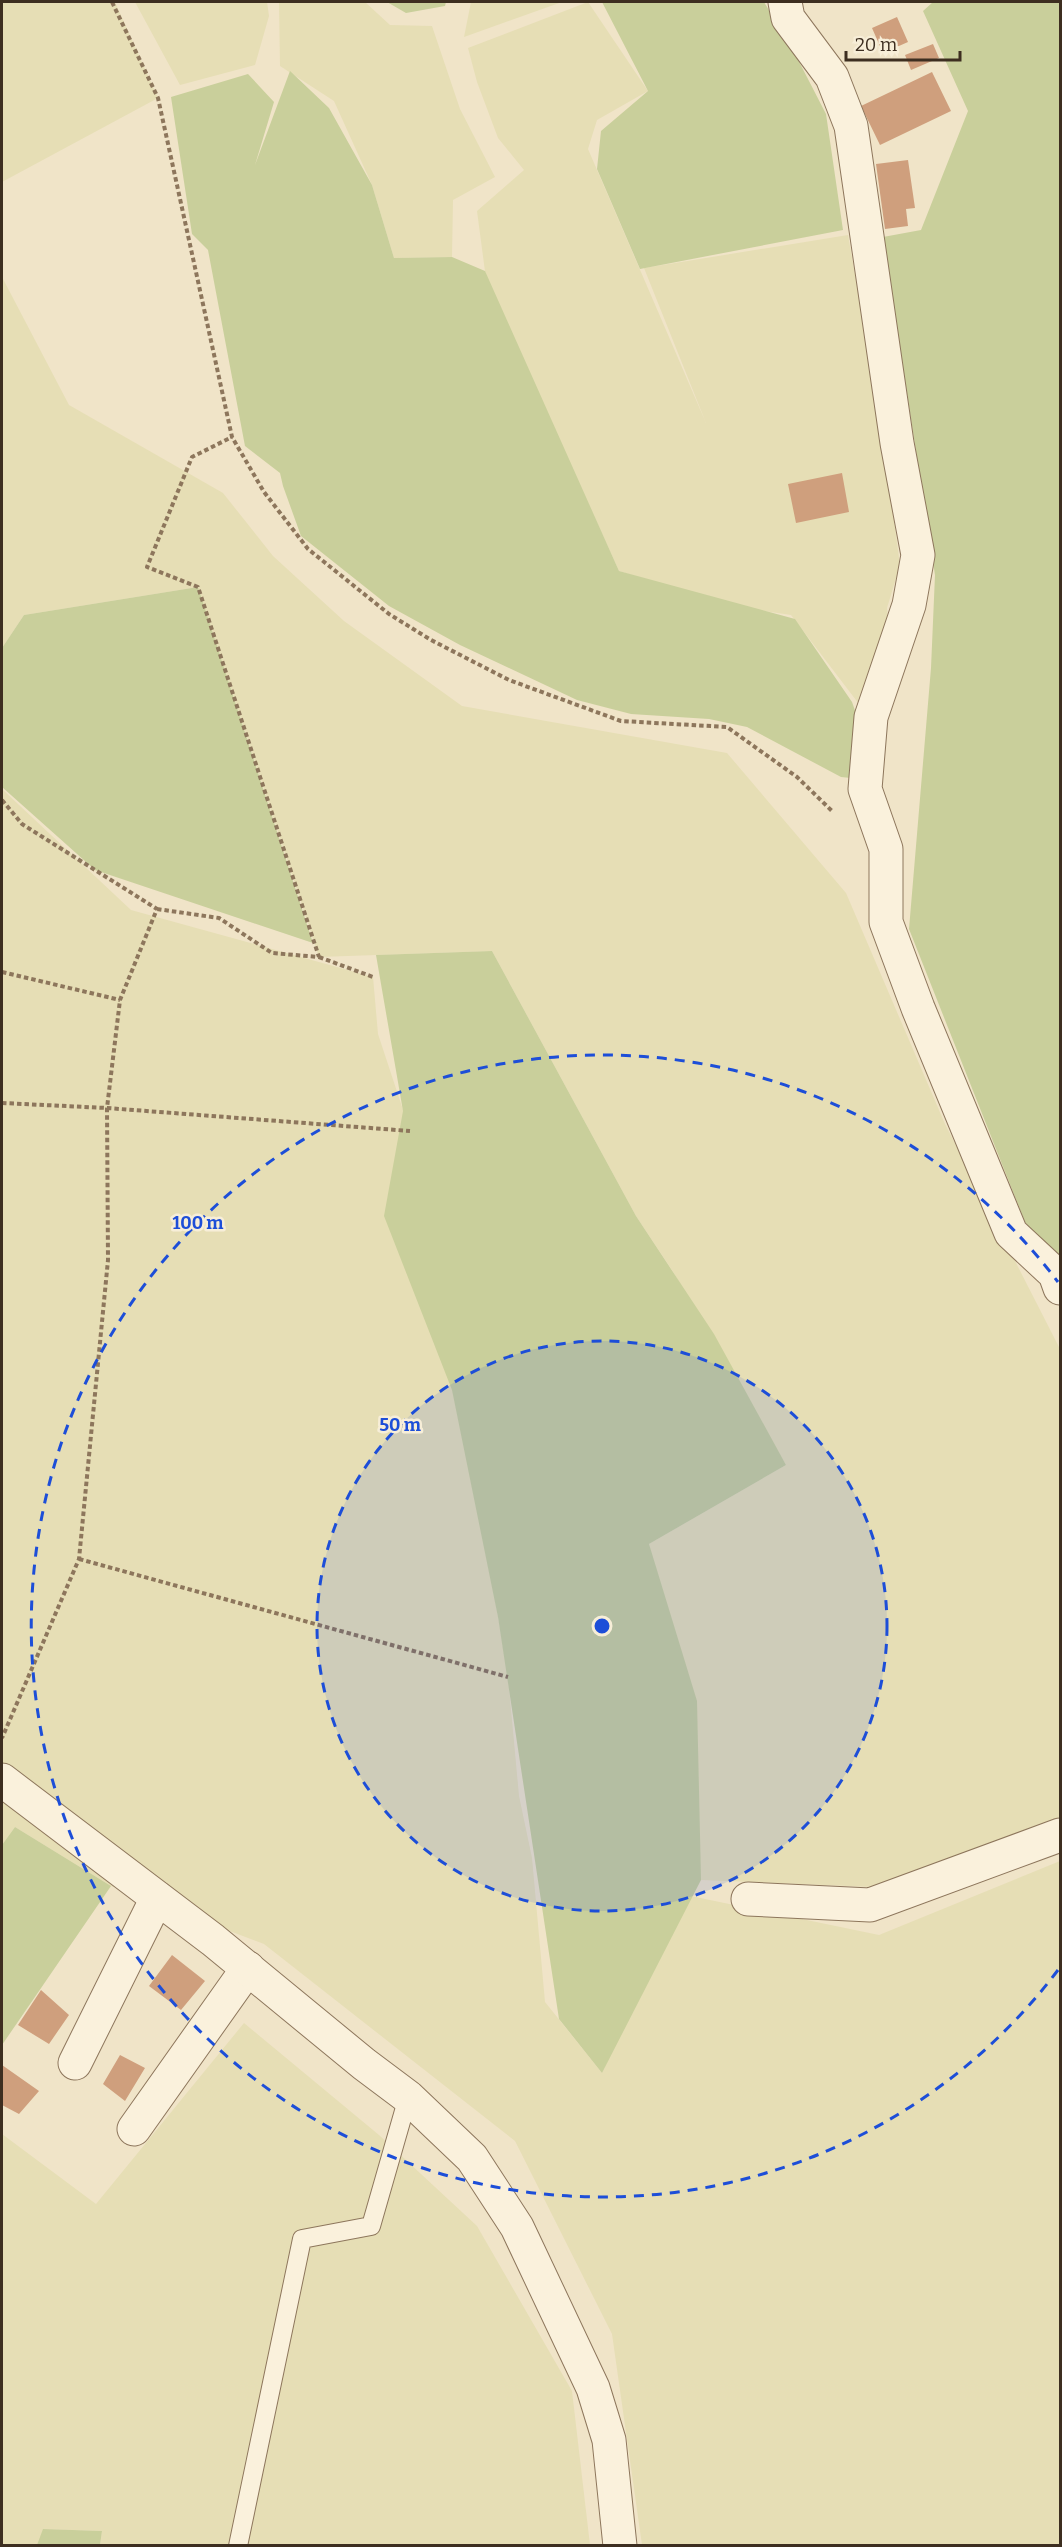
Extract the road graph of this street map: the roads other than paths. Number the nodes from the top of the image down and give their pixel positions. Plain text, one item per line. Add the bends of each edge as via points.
1 (785, 2) edge
2 (1060, 1288) edge
3 (2, 1780) edge
4 (1060, 1835) edge
5 (157, 1898) junction
6 (748, 1899) dead end
7 (248, 1968) junction
8 (75, 2063) dead end
9 (408, 2097) junction
10 (134, 2129) dead end
11 (238, 2546) edge
12 (620, 2546) edge

1 - 2 street via 788,18 832,77 851,126 897,442 918,555 909,605 870,727 865,789 886,849 886,922 1011,1233 1055,1274
3 - 5 street
4 - 6 street via 870,1905
5 - 7 street
5 - 8 street
7 - 9 street
7 - 10 street
9 - 11 lane via 371,2226 302,2239
9 - 12 street via 472,2158 517,2227 593,2388 609,2440

